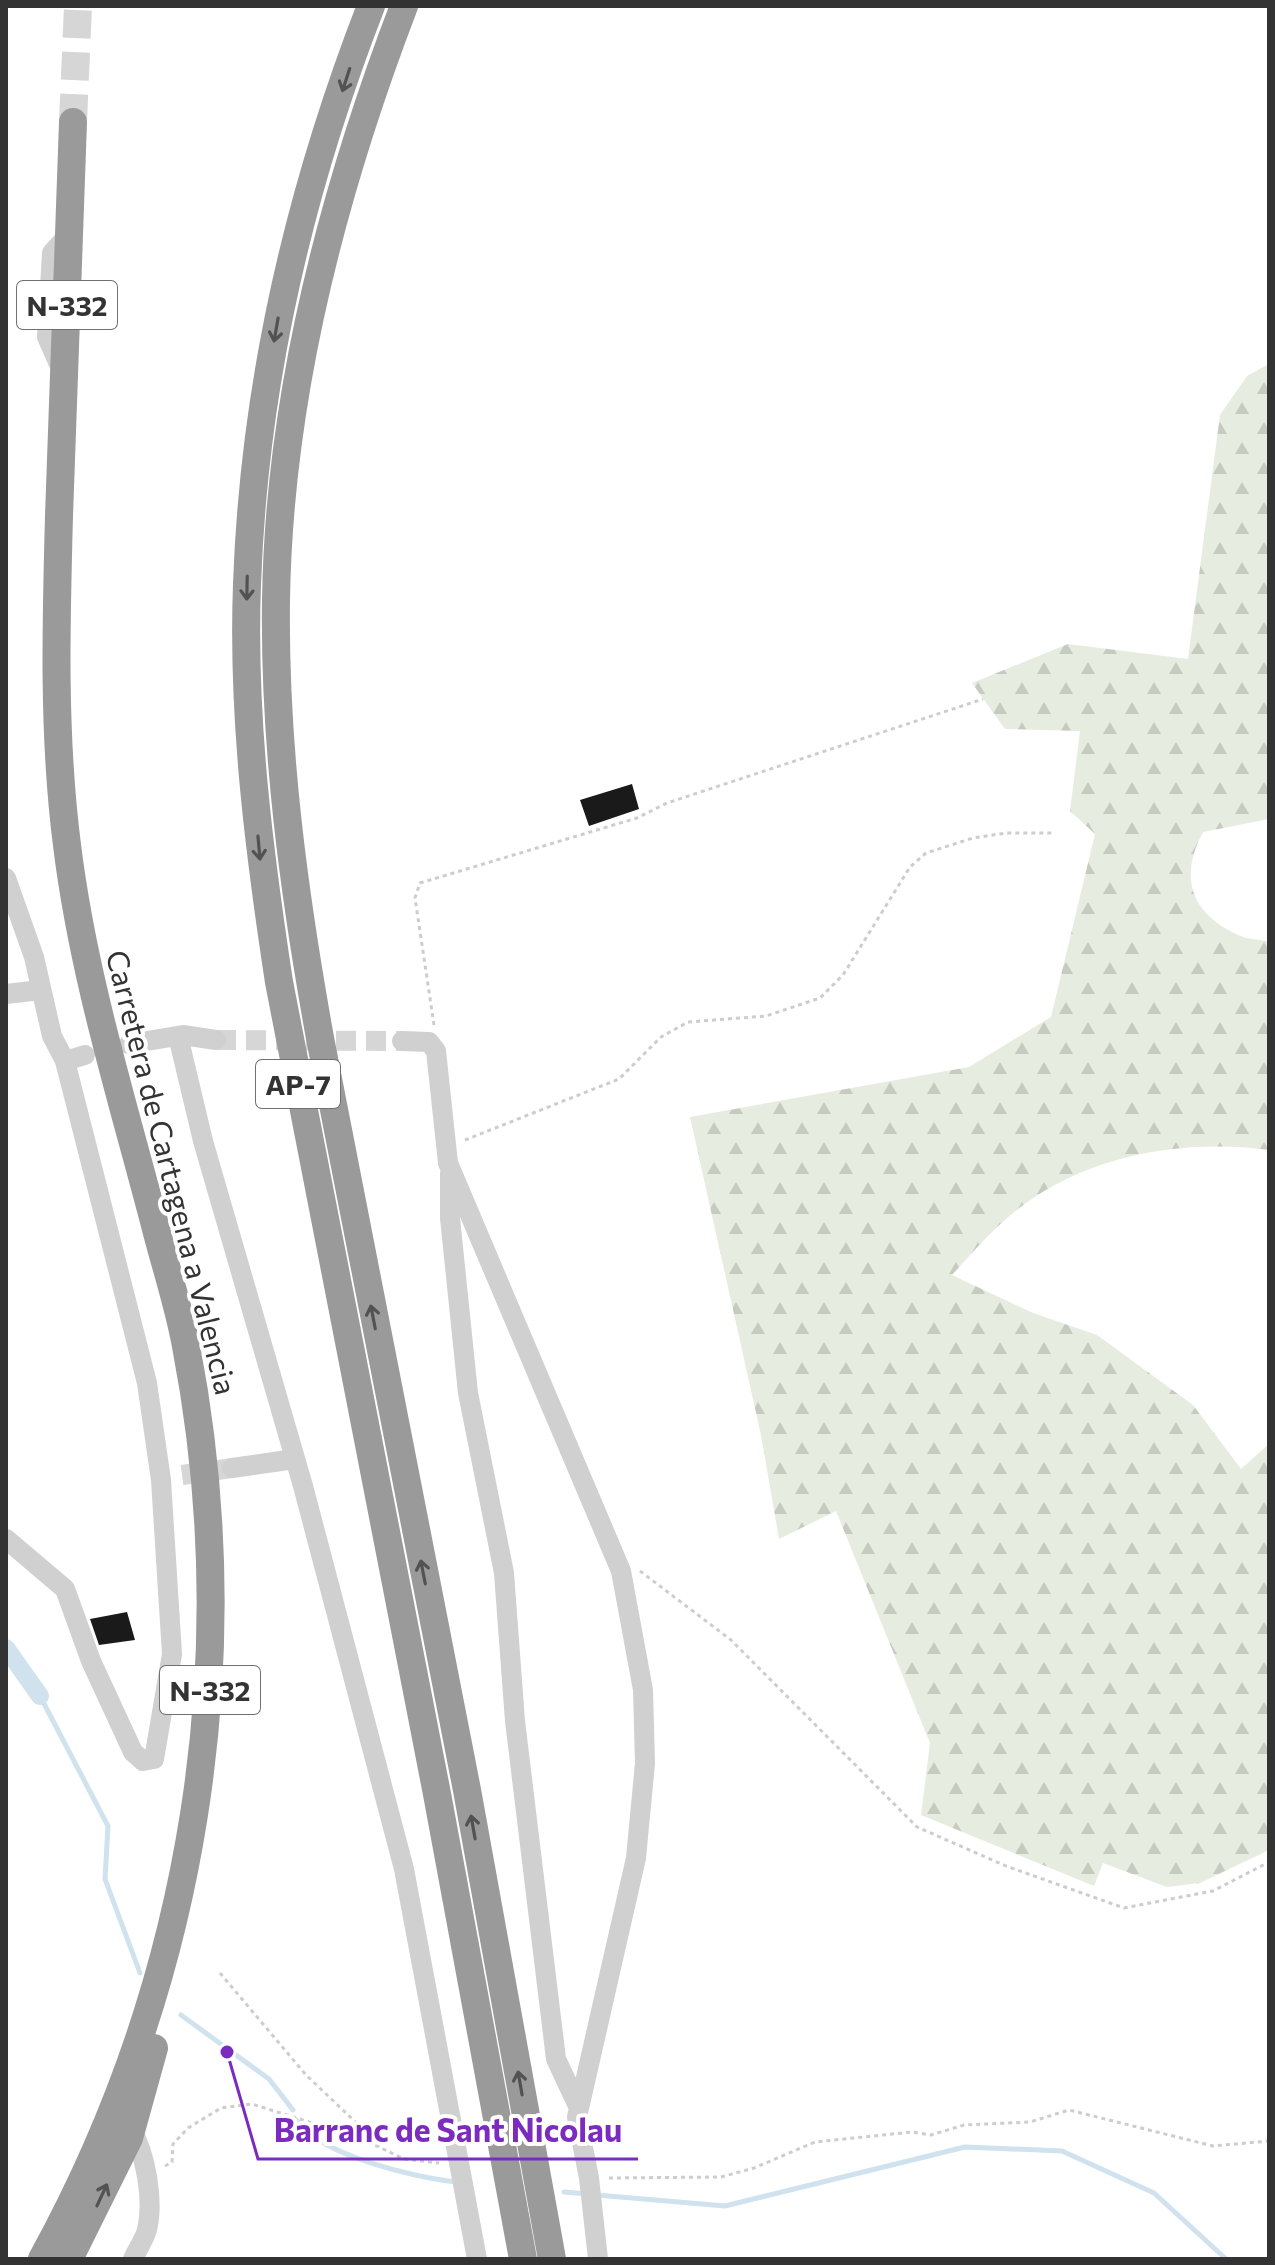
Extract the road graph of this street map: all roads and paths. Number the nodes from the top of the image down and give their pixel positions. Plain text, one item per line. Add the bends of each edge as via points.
1 (371, 6) edge
2 (404, 6) edge
3 (73, 122) tunnel mouth
4 (983, 699) dead end
5 (1054, 833) dead end
6 (6, 878) edge
7 (41, 990) junction
8 (6, 994) edge
9 (178, 1036) junction
10 (216, 1040) tunnel mouth
11 (402, 1041) tunnel mouth
12 (429, 1042) junction
13 (129, 1044) dead end
14 (85, 1055) dead end
15 (65, 1061) junction
16 (447, 1147) junction
17 (451, 1169) junction
18 (148, 1199) junction
19 (295, 1459) junction
20 (232, 1468) tunnel mouth
21 (182, 1475) tunnel mouth
22 (160, 1477) junction
23 (6, 1539) edge
24 (621, 1571) junction
25 (1269, 1862) edge
26 (220, 1973) dead end
27 (578, 2106) junction
28 (131, 2129) junction
29 (1269, 2141) edge
30 (385, 2149) junction
31 (459, 2162) junction
32 (87, 2170) junction
33 (144, 2170) junction
34 (589, 2178) junction
35 (29, 2259) edge
36 (42, 2259) edge
37 (69, 2259) edge
38 (133, 2259) edge
39 (477, 2259) edge
40 (523, 2259) edge
41 (552, 2259) edge
42 (598, 2259) edge

1 -> 40 highway, AP-7 via 303,214 262,410 247,587 253,777 279,982
41 -> 2 highway, AP-7 via 467,1790 317,1023 281,757 276,601 290,435 308,328 338,204
3 - 18 highway, Carretera de Cartagena a Valencia / N-332 via 57,623 60,780 84,952
4 - 12 path via 667,803 637,818 420,883 415,898 435,1032
5 - 16 path via 973,838 926,853 910,867 843,975 820,998 766,1016 688,1022 661,1037 619,1079
6 - 7 street
7 - 8 street
7 - 15 street via 52,1036
9 - 10 street
9 - 13 street
9 - 19 street via 245,1295
11 - 12 street
12 - 16 street via 436,1051
14 - 15 street
15 - 22 street via 147,1383
16 - 17 street
17 - 24 street
17 - 27 street via 450,1218 467,1378 504,1573 517,1736 556,2059
18 - 28 highway via 178,1253 211,1414 226,1648 208,1832 180,1957
18 - 32 highway, Carretera de Cartagena a Valencia / N-332 via 186,1342 200,1434 211,1551 209,1709 178,1906 117,2101
19 - 20 street
19 - 31 street via 404,1869
21 - 22 street
22 - 23 street via 172,1654 157,1753 149,1761 133,1752 65,1589
24 - 25 path via 636,1569 649,1576 731,1640 917,1827 1124,1908 1213,1891
24 - 27 street via 643,1690 642,1815
26 - 30 path via 306,2075
27 - 34 street
28 - 33 street
37 -> 28 highway
29 - 34 path via 1213,2146 1069,2110 1030,2122 964,2125 931,2135 912,2132 815,2142 721,2177
30 - 31 path via 420,2163
30 - 33 path via 265,2107 233,2105 177,2138 172,2162 152,2172
31 - 39 street
32 - 35 highway
32 - 36 highway, Carretera de Cartagena a Valencia / N-332
33 - 38 street via 150,2204 146,2231
34 - 42 street

